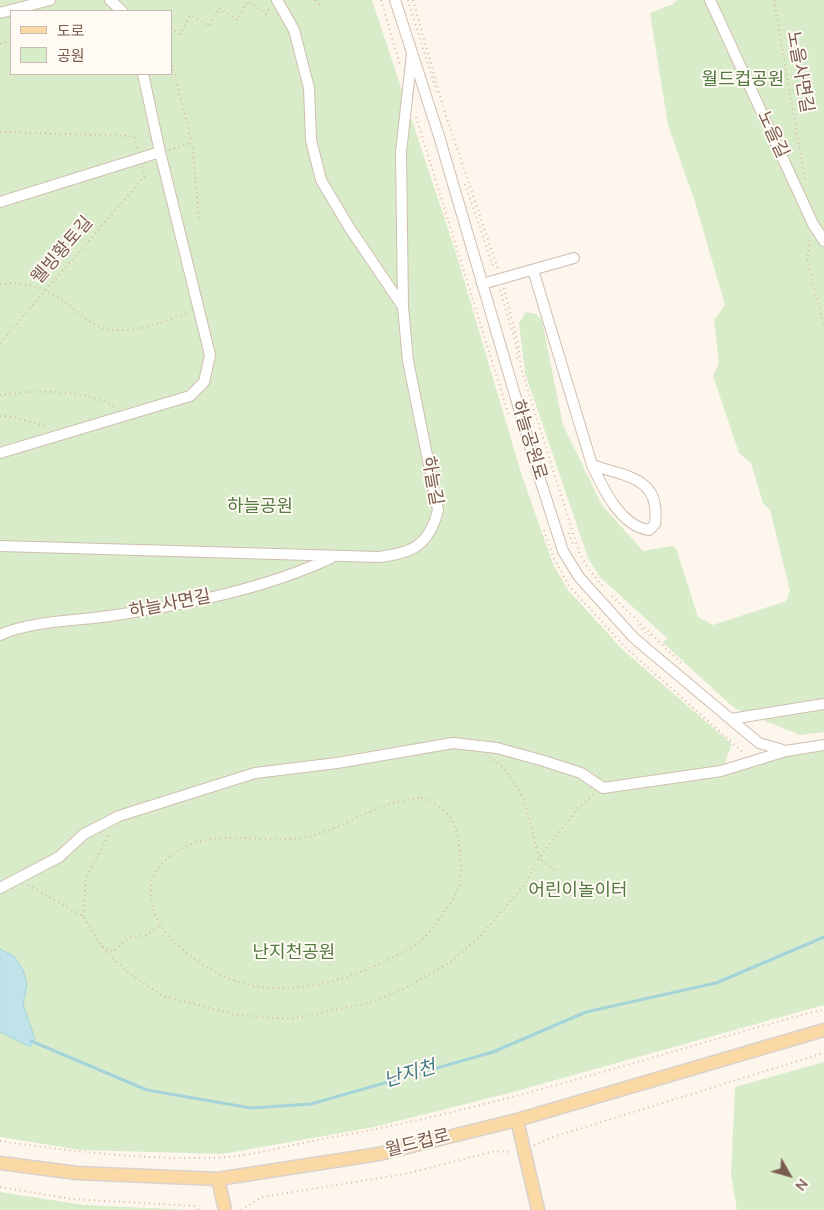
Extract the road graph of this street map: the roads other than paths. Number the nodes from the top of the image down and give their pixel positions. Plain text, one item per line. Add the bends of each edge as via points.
1 (50, 0) edge
2 (110, 0) edge
3 (277, 0) edge
4 (396, 0) edge
5 (710, 0) edge
6 (12, 10) edge
7 (121, 10) edge
8 (412, 53) junction
9 (143, 75) edge
10 (160, 152) junction
11 (0, 202) edge
12 (824, 241) edge
13 (574, 258) dead end
14 (533, 270) junction
15 (482, 284) junction
16 (403, 307) junction
17 (0, 453) edge
18 (592, 465) junction
19 (0, 546) edge
20 (335, 557) junction
21 (0, 635) edge
22 (824, 704) edge
23 (730, 719) junction
24 (824, 745) edge
25 (786, 752) junction
26 (0, 888) edge
27 (824, 1030) edge
28 (517, 1120) junction
29 (0, 1162) edge
30 (218, 1180) junction
31 (225, 1210) edge
32 (538, 1210) edge

1 - 6 street
2 - 7 street
3 - 16 street via 294,30 309,88 312,140 321,180
4 - 8 street, 하늘공원로
5 - 12 street, 노을길 via 813,224
8 - 15 street, 하늘공원로
8 - 16 street, 하늘길 via 401,152
9 - 10 street
10 - 11 street
10 - 17 street via 210,355 204,382 190,396
13 - 14 street
14 - 15 street
14 - 18 street
15 - 23 street, 하늘공원로 via 537,470 567,558 579,577 634,638
16 - 20 street, 하늘길 via 408,361 438,510 434,527 419,545 402,554
18 - 18 street via 606,495 624,515 642,529 649,530 655,524 651,490 644,483
19 - 20 street, 하늘길
20 - 21 street, 하늘사면길 via 295,575 214,596 114,616 60,621
22 - 23 street
23 - 25 street, 하늘공원로 via 759,743
24 - 25 street, 하늘공원로
25 - 26 street via 722,771 603,788 581,774 544,760 497,748 453,743 374,758 255,774 119,816 84,834 59,857
27 - 28 main road, 월드컵로
28 - 30 main road, 월드컵로 via 379,1154
28 - 32 main road
29 - 30 main road, 월드컵로 via 77,1173
30 - 31 main road

